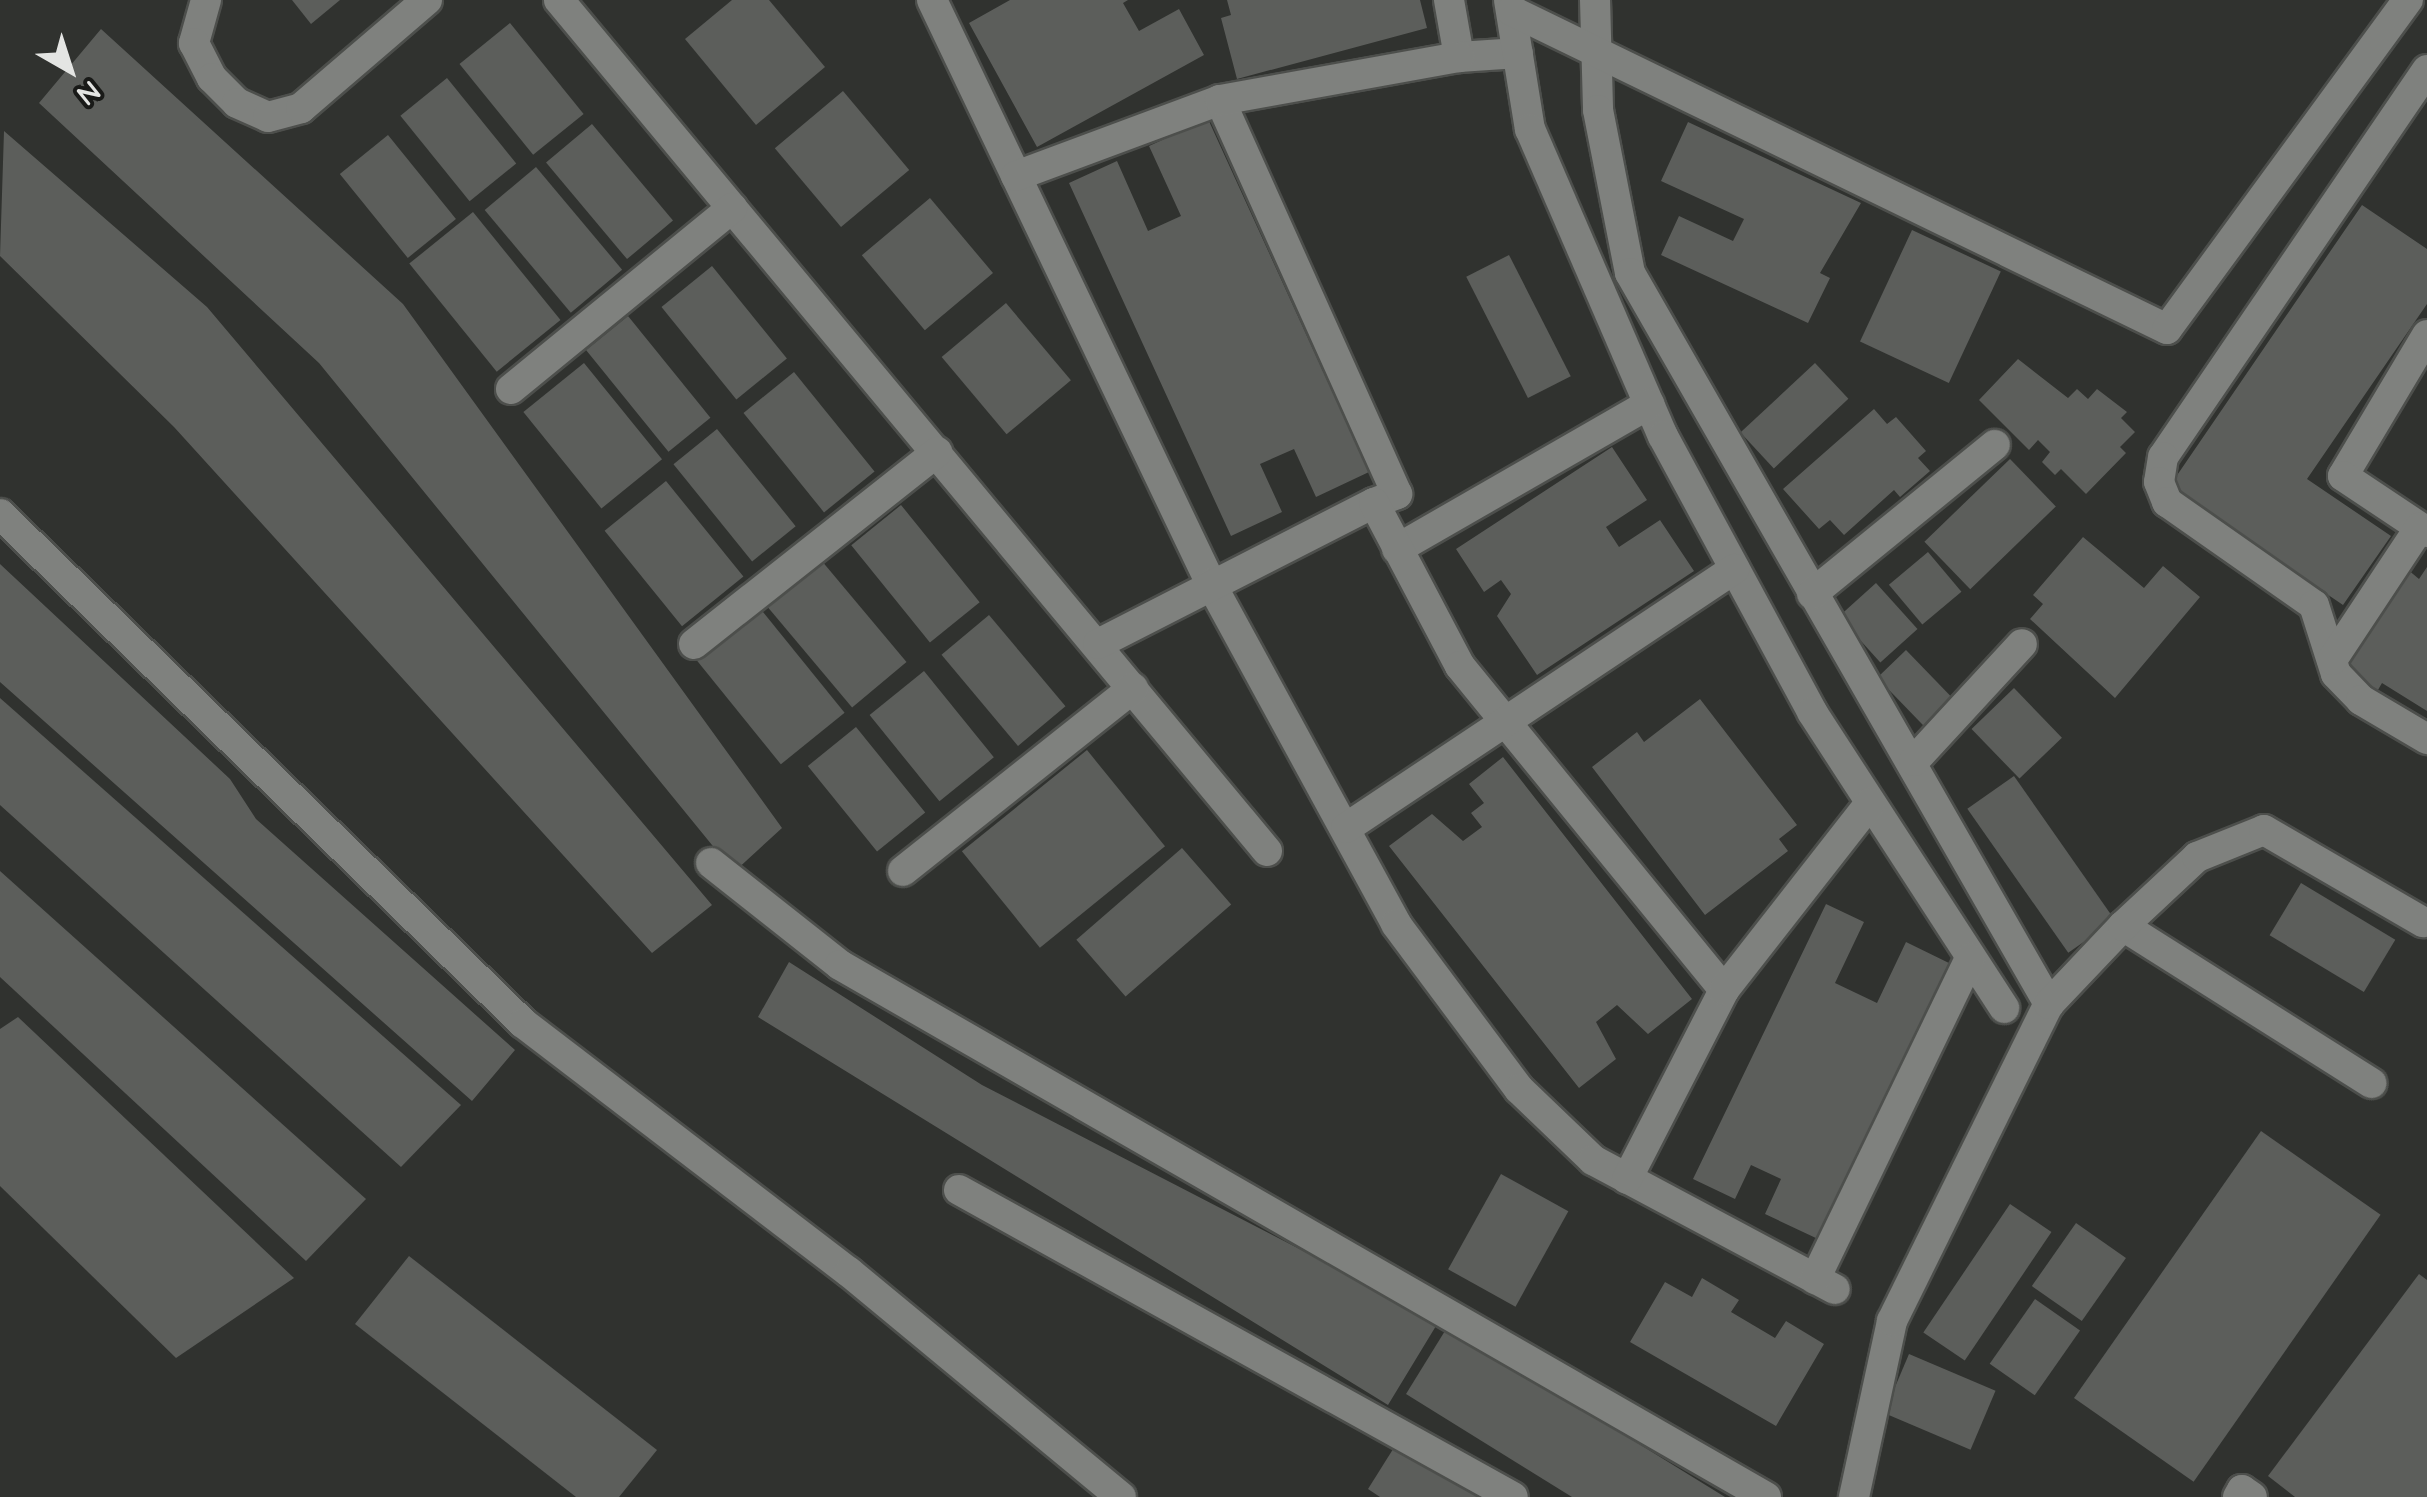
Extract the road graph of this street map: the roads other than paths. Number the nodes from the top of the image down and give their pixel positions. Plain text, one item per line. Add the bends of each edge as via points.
1 (206, 0) edge
2 (427, 0) edge
3 (559, 0) edge
4 (932, 0) edge
5 (1449, 0) edge
6 (1595, 0) edge
7 (2408, 0) edge
8 (1510, 5) edge
9 (1518, 52) junction
10 (1600, 53) junction
11 (1460, 57) junction
12 (2427, 70) edge
13 (1220, 100) junction
14 (1016, 176) junction
15 (732, 208) junction
16 (2427, 335) edge
17 (511, 389) dead end
18 (1649, 404) junction
19 (1995, 445) dead end
20 (937, 452) junction
21 (1374, 503) junction
22 (0, 514) edge
23 (2424, 529) edge
24 (1397, 549) junction
25 (1735, 569) junction
26 (1211, 584) junction
27 (1812, 594) junction
28 (694, 644) dead end
29 (1098, 644) junction
30 (2022, 644) dead end
31 (2332, 660) junction
32 (1133, 688) junction
33 (1503, 721) junction
34 (2427, 739) edge
35 (1914, 761) junction
36 (1870, 802) junction
37 (1346, 828) junction
38 (1267, 852) dead end
39 (711, 862) dead end
40 (903, 871) dead end
41 (2423, 922) dead end
42 (2123, 926) junction
43 (1970, 958) junction
44 (1724, 990) junction
45 (2050, 1004) junction
46 (2004, 1008) dead end
47 (2371, 1084) dead end
48 (1627, 1178) junction
49 (960, 1190) dead end
50 (1122, 1497) edge
51 (1512, 1497) edge
52 (1766, 1497) edge
53 (1854, 1497) edge
54 (2238, 1497) edge
55 (2252, 1497) edge

1 - 2 street via 194,43 212,78 238,103 268,116 302,108
3 - 15 street
4 - 14 street
5 - 11 street
6 - 10 street
7 - 10 street via 2167,329
8 - 9 street
8 - 10 street
9 - 11 street
9 - 18 street via 1530,129
10 - 27 street via 1598,110 1630,273
11 - 13 street
12 - 31 street via 2163,458 2159,482 2167,502 2314,604
13 - 14 street
13 - 21 street via 1398,494
14 - 26 street
15 - 17 street
15 - 20 street
16 - 23 street via 2343,476
18 - 24 street
18 - 25 street
19 - 27 street
20 - 28 street
20 - 29 street
21 - 24 street
21 - 26 street
22 - 50 street via 522,1023 849,1272
23 - 31 street
24 - 33 street via 1460,666
25 - 33 street
25 - 36 street via 1812,712
26 - 29 street
26 - 37 street
27 - 35 street
29 - 32 street
30 - 35 street
31 - 34 street via 2361,700
32 - 38 street
32 - 40 street
33 - 37 street
33 - 44 street
35 - 45 street
36 - 43 street
36 - 44 street
37 - 48 street via 1396,924 1519,1088 1593,1160
39 - 52 street via 840,965
41 - 42 street via 2264,830 2197,858
42 - 45 street
42 - 47 street
43 - 46 street
43 - 48 street via 1825,1284
44 - 48 street
45 - 53 street via 1892,1321
49 - 51 street
54 - 55 street via 2242,1490

